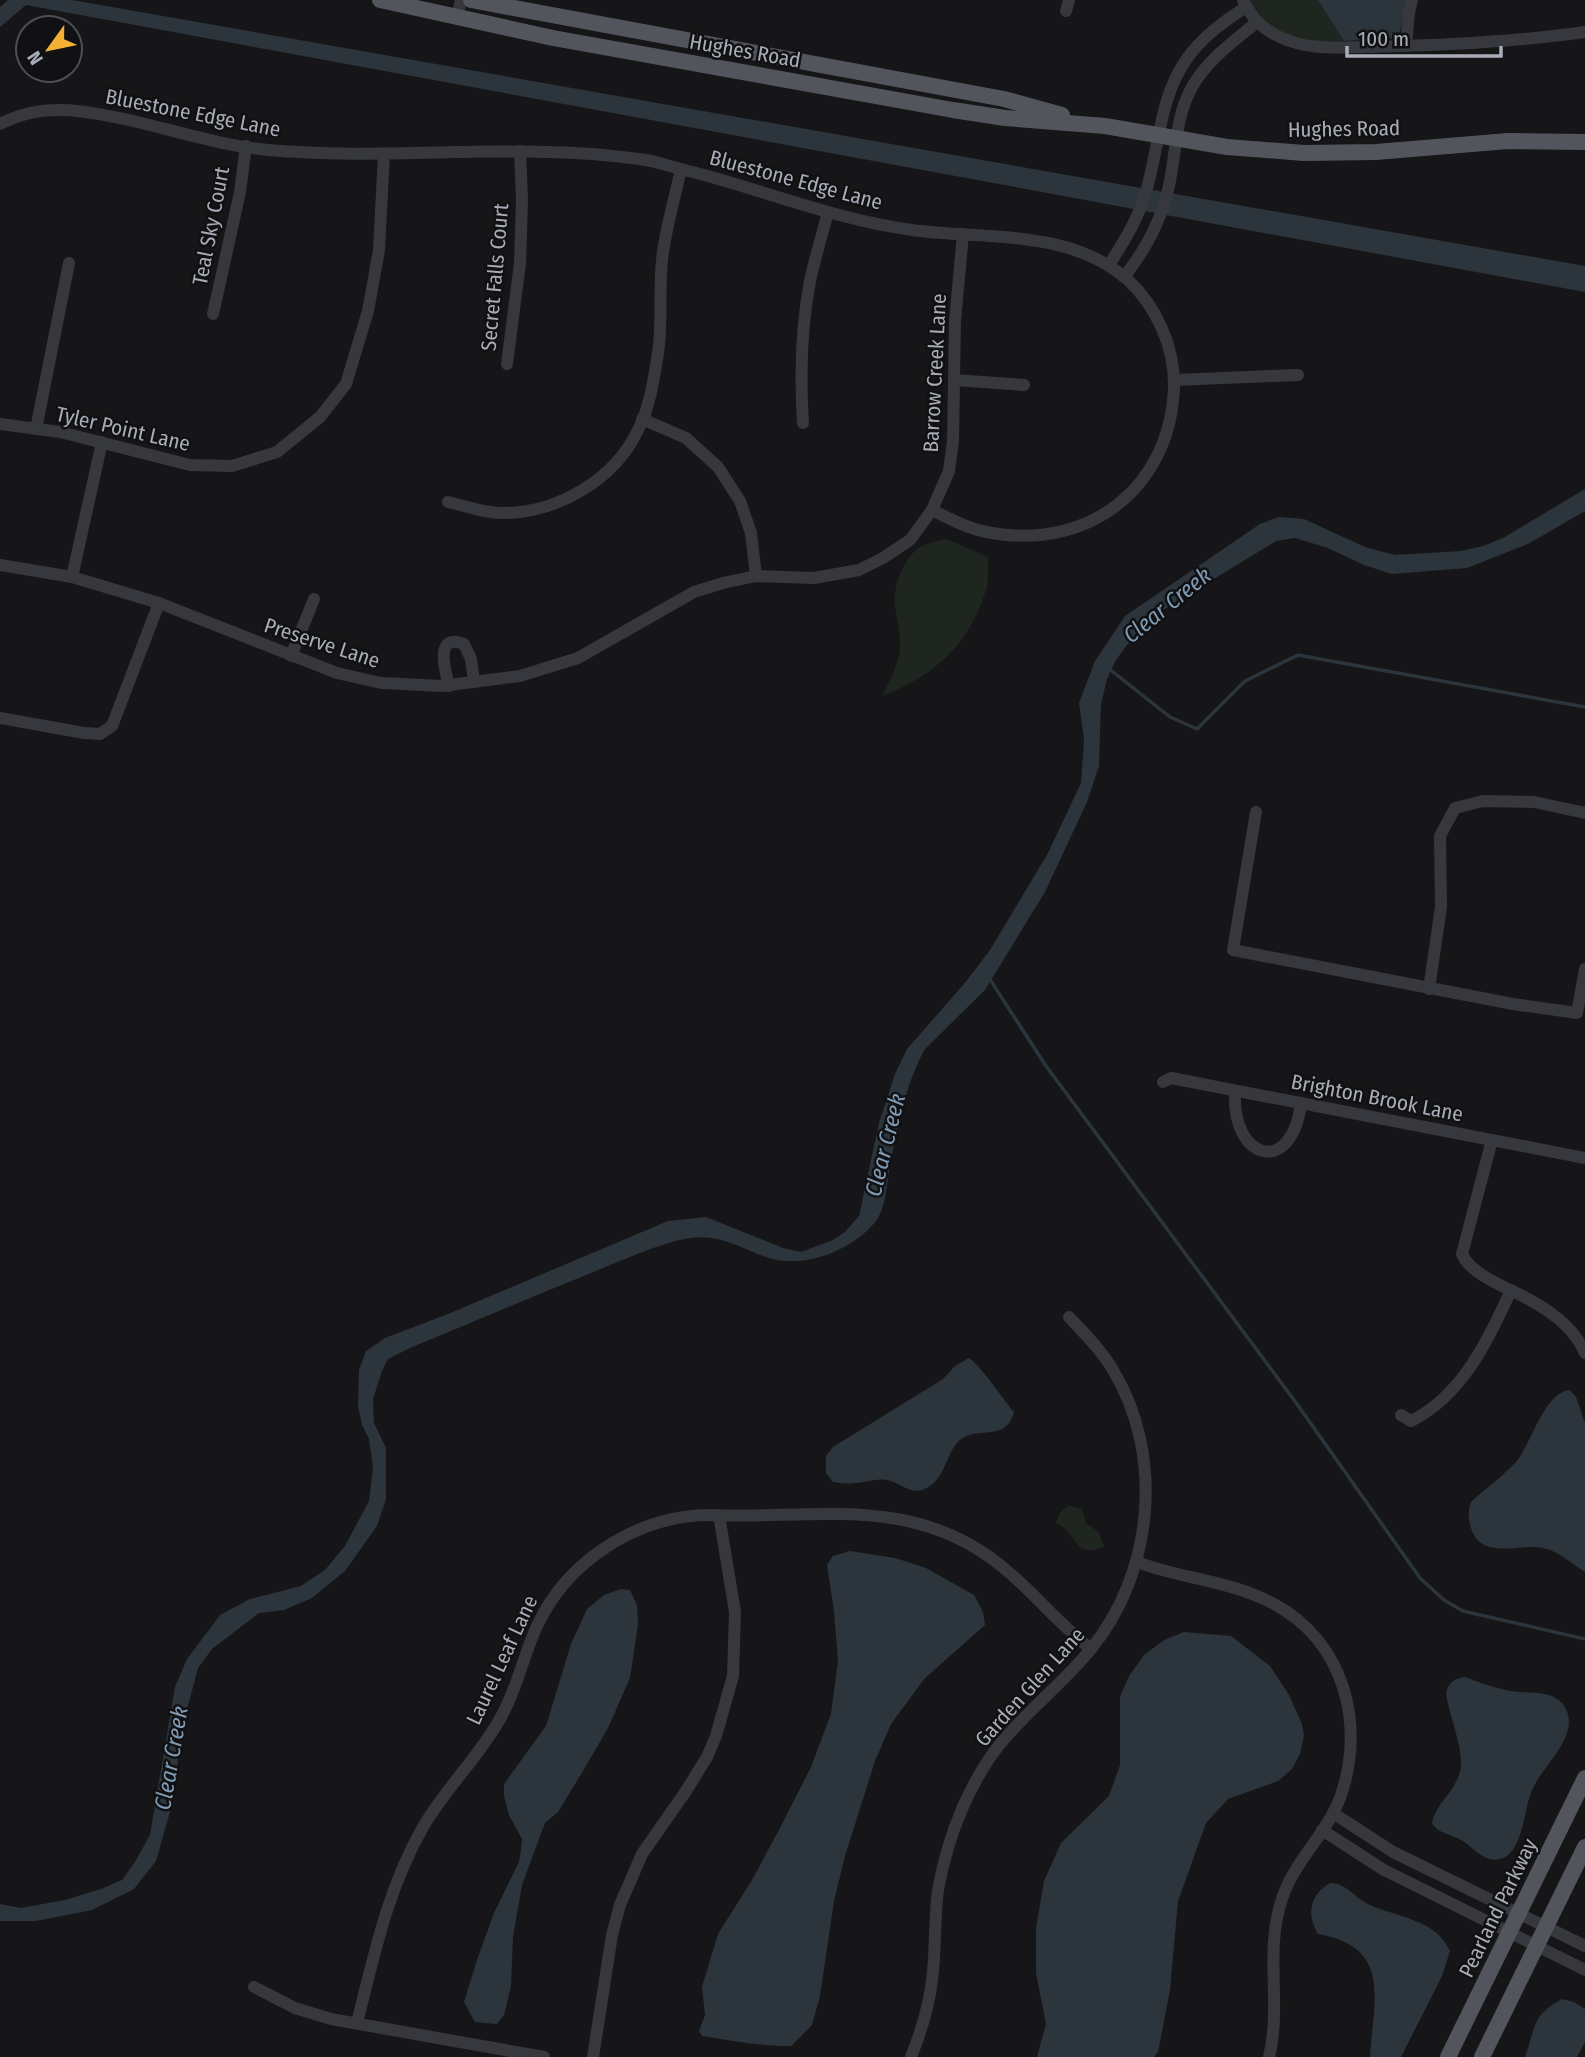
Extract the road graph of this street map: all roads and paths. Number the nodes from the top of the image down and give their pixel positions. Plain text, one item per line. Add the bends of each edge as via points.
1 (380, 0) edge
2 (461, 0) edge
3 (1412, 0) edge
4 (481, 1) edge
5 (1249, 11) edge
6 (457, 17) junction
7 (482, 22) junction
8 (1585, 32) edge
9 (1406, 46) junction
10 (0, 124) edge
11 (1105, 126) junction
12 (1160, 136) junction
13 (1177, 138) junction
14 (1585, 142) edge
15 (246, 146) junction
16 (520, 151) junction
17 (384, 154) junction
18 (681, 169) junction
19 (828, 212) junction
20 (963, 234) junction
21 (69, 262) dead end
22 (1109, 265) junction
23 (1124, 277) junction
24 (213, 314) dead end
25 (507, 364) dead end
26 (1298, 375) dead end
27 (954, 380) junction
28 (1174, 380) junction
29 (1024, 386) dead end
30 (642, 419) junction
31 (803, 423) dead end
32 (0, 424) edge
33 (36, 429) junction
34 (102, 442) junction
35 (448, 502) dead end
36 (932, 510) junction
37 (0, 565) edge
38 (756, 576) junction
39 (72, 577) junction
40 (314, 599) dead end
41 (159, 603) junction
42 (291, 656) junction
43 (474, 682) junction
44 (449, 686) junction
45 (0, 718) edge
46 (1256, 812) dead end
47 (1585, 813) edge
48 (1585, 969) edge
49 (1429, 989) junction
50 (1163, 1082) dead end
51 (1235, 1091) junction
52 (1301, 1103) junction
53 (1492, 1140) junction
54 (1585, 1158) edge
55 (1511, 1290) junction
56 (1069, 1317) dead end
57 (1585, 1353) edge
58 (1401, 1415) dead end
59 (719, 1516) junction
60 (1137, 1562) junction
61 (1091, 1649) junction
62 (1585, 1777) edge
63 (1333, 1813) junction
64 (1322, 1830) junction
65 (1585, 1847) edge
66 (1519, 1914) junction
67 (1545, 1927) junction
68 (1508, 1933) junction
69 (1535, 1946) junction
70 (1585, 1946) edge
71 (1585, 1970) edge
72 (254, 1987) dead end
73 (357, 2023) junction
74 (544, 2057) edge
75 (593, 2057) edge
76 (911, 2057) edge
77 (1269, 2057) edge
78 (1448, 2057) edge
79 (1482, 2057) edge

1 - 6 main road, Hughes Road
2 - 6 street
3 - 9 street
4 - 7 street
4 - 11 main road, Hughes Road via 1004,99
5 - 9 street via 1271,33 1291,42
5 - 12 street via 1206,36 1185,61 1165,106
5 - 13 street via 1230,43 1191,89
6 - 7 main road, Hughes Road
7 - 11 main road, Hughes Road via 953,110
8 - 9 street
10 - 15 street, Bluestone Edge Lane via 37,111 75,109
11 - 12 main road, Hughes Road
12 - 13 main road, Hughes Road
12 - 22 street via 1138,214
13 - 14 main road, Hughes Road via 1304,153 1508,141
13 - 23 street via 1160,219
15 - 17 street, Bluestone Edge Lane
15 - 24 street, Teal Sky Court
16 - 17 street, Bluestone Edge Lane
16 - 18 street, Bluestone Edge Lane via 644,159
16 - 25 street, Secret Falls Court via 520,263
17 - 34 street, Tyler Point Lane via 379,250 368,311 346,384 320,417 277,452 232,466 190,465
18 - 19 street, Bluestone Edge Lane
18 - 30 street via 663,252 659,350
19 - 20 street, Bluestone Edge Lane via 912,230
19 - 31 street via 805,322 800,377
20 - 22 street, Bluestone Edge Lane via 1052,243
20 - 27 street, Barrow Creek Lane
21 - 33 street
22 - 23 street, Bluestone Edge Lane
23 - 28 street, Bluestone Edge Lane via 1159,323 1170,350
26 - 28 street
27 - 29 street
27 - 36 street, Barrow Creek Lane via 949,471
28 - 36 street, Bluestone Edge Lane via 1172,416 1155,462 1129,495 1098,518 1062,531 1023,536 978,530
30 - 35 street via 620,458 562,502 502,514
30 - 38 street via 686,438 718,467 740,501 751,533
32 - 33 street, Tyler Point Lane
33 - 34 street, Tyler Point Lane
34 - 39 street
36 - 38 street, Preserve Lane via 910,540 859,570 814,578
37 - 39 street, Preserve Lane
38 - 43 street, Preserve Lane via 694,592 578,658 520,676
39 - 41 street, Preserve Lane
40 - 42 street
41 - 42 street, Preserve Lane
41 - 45 street via 112,726 100,734 84,733
42 - 44 street, Preserve Lane via 381,683
43 - 44 street, Preserve Lane
43 - 44 street via 469,651 456,642 444,651
46 - 49 street via 1233,950
47 - 49 street via 1534,802 1483,801 1455,808 1440,836 1441,907
48 - 49 street via 1577,1013
50 - 51 street, Brighton Brook Lane via 1171,1078
51 - 52 street, Brighton Brook Lane
51 - 52 street via 1240,1130 1252,1148 1265,1152 1288,1141
52 - 53 street, Brighton Brook Lane
53 - 54 street, Brighton Brook Lane
53 - 55 street via 1462,1254 1464,1261
55 - 57 street via 1566,1326
55 - 58 street via 1489,1337 1454,1387 1423,1415 1411,1420
56 - 60 street, Garden Glen Lane via 1115,1372 1136,1426 1145,1487
59 - 61 street, Laurel Leaf Lane via 858,1514 920,1523 971,1545 1004,1568
59 - 73 street, Laurel Leaf Lane via 687,1516 636,1531 587,1561 556,1592 533,1634 502,1717 435,1808 400,1872
59 - 75 street via 735,1612 733,1676 707,1757 642,1854 620,1905
60 - 61 street, Garden Glen Lane via 1119,1607
60 - 63 street via 1222,1584 1275,1604 1314,1636 1338,1673 1350,1709 1349,1768
61 - 76 street, Garden Glen Lane via 1006,1737 963,1807 942,1871 932,1979
62 - 66 main road, Pearland Parkway
63 - 64 street
63 - 66 street via 1393,1852
64 - 68 street via 1384,1870
64 - 77 street via 1294,1871 1276,1921 1274,2036
65 - 67 main road
66 - 67 street
66 - 68 main road, Pearland Parkway
67 - 69 main road
67 - 70 street
68 - 69 street
68 - 78 main road, Pearland Parkway
69 - 71 street
69 - 79 main road
72 - 73 street via 311,2014
73 - 74 street

